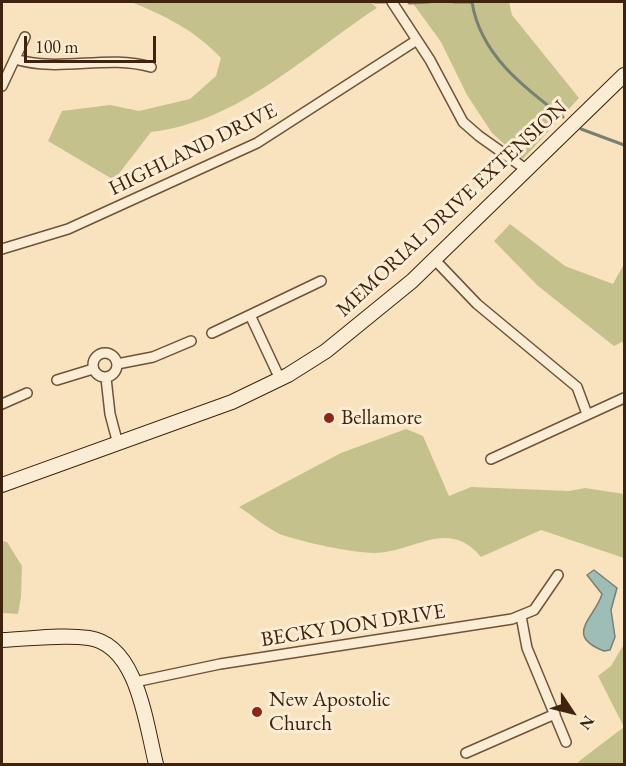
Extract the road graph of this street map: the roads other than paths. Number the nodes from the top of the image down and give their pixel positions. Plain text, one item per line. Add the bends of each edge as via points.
1 (392, 2) edge
2 (25, 37) dead end
3 (417, 40) junction
4 (15, 59) junction
5 (151, 67) dead end
6 (624, 75) edge
7 (2, 86) edge
8 (527, 170) junction
9 (2, 249) edge
10 (434, 260) junction
11 (321, 281) dead end
12 (250, 315) junction
13 (212, 333) dead end
14 (191, 341) dead end
15 (117, 364) junction
16 (93, 369) junction
17 (106, 378) junction
18 (280, 379) junction
19 (57, 380) dead end
20 (27, 393) dead end
21 (624, 398) edge
22 (2, 404) edge
23 (587, 414) junction
24 (118, 444) junction
25 (491, 459) dead end
26 (2, 484) edge
27 (558, 574) dead end
28 (521, 616) junction
29 (2, 639) edge
30 (135, 682) junction
31 (555, 714) junction
32 (566, 742) dead end
33 (466, 753) dead end
34 (156, 765) edge

1 - 3 street
2 - 4 street
3 - 8 street via 464,122
3 - 9 street, HIGHLAND DRIVE via 257,143 68,229
4 - 5 street via 49,66 135,62
4 - 7 street
6 - 8 street, MEMORIAL DRIVE EXTENSION
8 - 10 street, MEMORIAL DRIVE EXTENSION
10 - 18 street, MEMORIAL DRIVE EXTENSION via 355,330
10 - 23 street via 477,304 577,387
11 - 12 street
12 - 13 street
12 - 18 street
14 - 15 street via 153,357
15 - 16 street via 111,355 101,353 93,361
15 - 17 street via 116,372
16 - 17 street
16 - 19 street
17 - 24 street
18 - 24 street, MEMORIAL DRIVE EXTENSION via 232,402
20 - 22 street
21 - 23 street
23 - 25 street
24 - 26 street, MEMORIAL DRIVE EXTENSION
27 - 28 street via 534,610
28 - 30 street, BECKY DON DRIVE via 220,664
28 - 31 street via 527,648
29 - 30 street via 95,639 117,652
30 - 34 street
31 - 32 street
31 - 33 street

